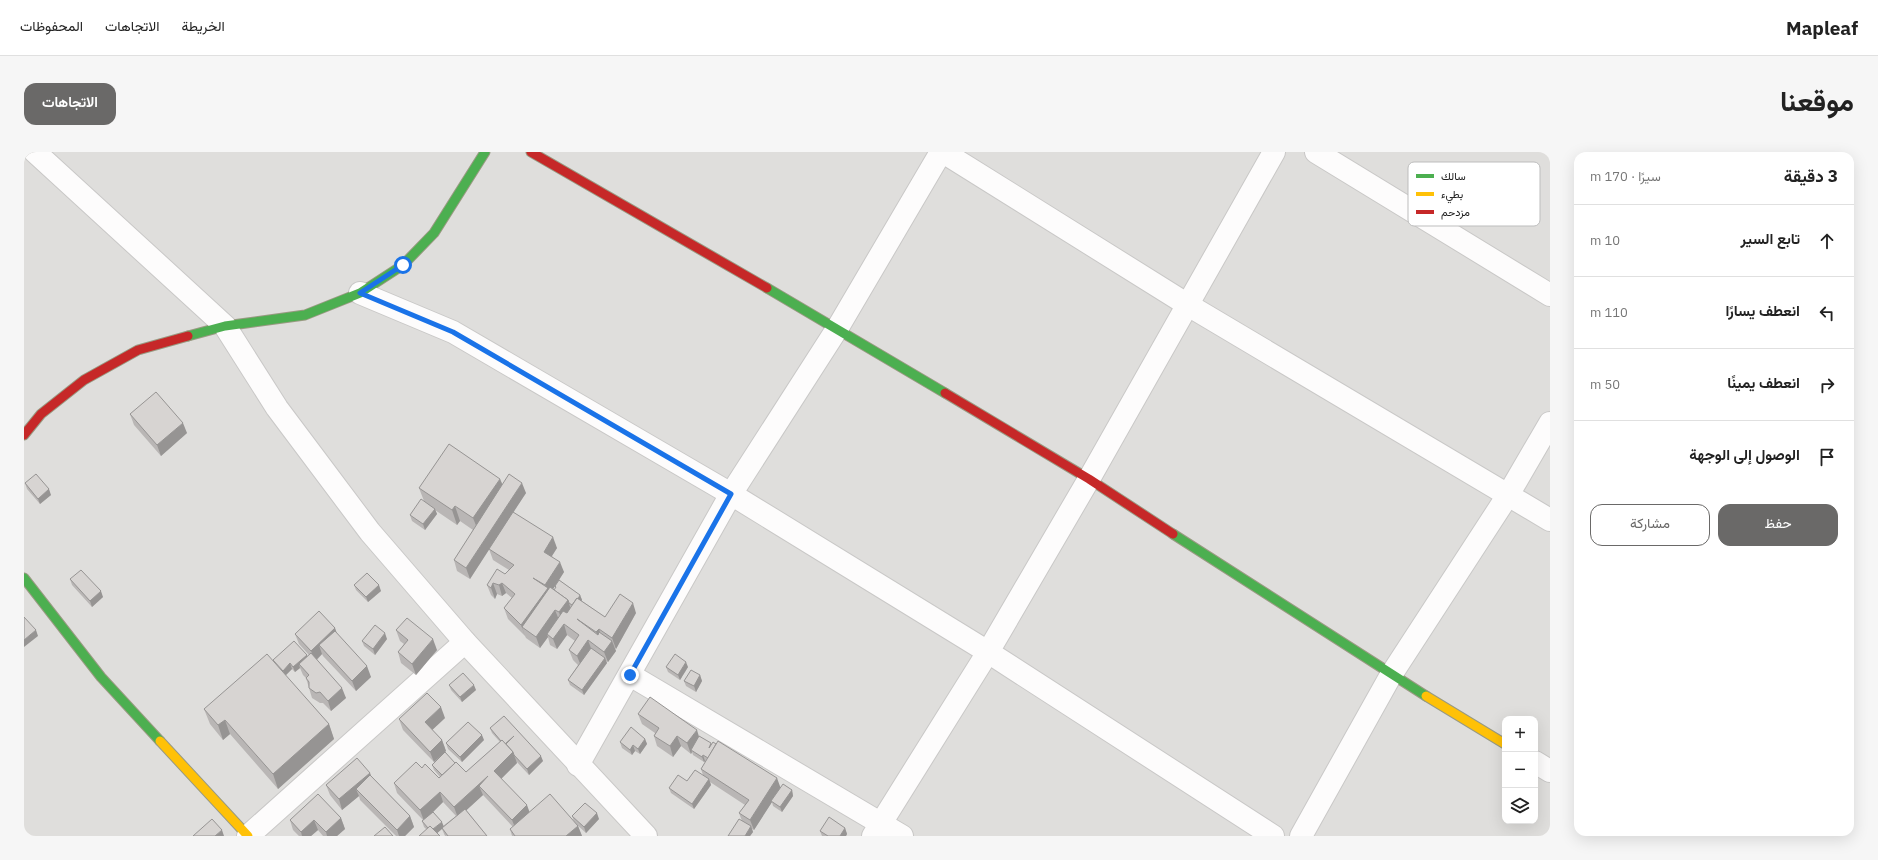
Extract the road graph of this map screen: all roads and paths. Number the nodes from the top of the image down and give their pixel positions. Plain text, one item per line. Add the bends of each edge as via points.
1 (35, 152) edge
2 (485, 152) edge
3 (531, 152) edge
4 (942, 152) edge
5 (1274, 152) edge
6 (1316, 152) edge
7 (1408, 208) edge
8 (1437, 226) edge
9 (360, 293) junction
10 (1550, 295) edge
11 (1188, 305) junction
12 (224, 326) junction
13 (837, 329) junction
14 (1550, 423) edge
15 (24, 435) edge
16 (1089, 479) junction
17 (731, 494) junction
18 (1508, 495) junction
19 (1550, 520) edge
20 (24, 578) edge
21 (465, 642) junction
22 (988, 652) junction
23 (630, 675) junction
24 (1391, 675) junction
25 (1502, 742) edge
26 (1538, 764) edge
27 (578, 765) junction
28 (1550, 771) edge
29 (877, 829) edge
30 (248, 836) edge
31 (646, 836) edge
32 (902, 836) edge
33 (1273, 836) edge
34 (1302, 836) edge

1 - 12 street
2 - 9 street via 434,233 403,265
3 - 13 street
4 - 11 street
4 - 13 street
5 - 11 street
6 - 7 street
8 - 10 street
9 - 12 street via 305,315
9 - 17 street via 453,332
11 - 16 street
11 - 18 street
12 - 15 street via 138,350 84,380 41,414
12 - 21 street via 278,408 370,532
13 - 16 street
13 - 17 street
14 - 18 street
16 - 22 street
16 - 24 street
17 - 22 street
17 - 23 street
18 - 19 street
18 - 24 street
20 - 30 street via 101,677
21 - 27 street
21 - 30 street
22 - 29 street
22 - 33 street
23 - 27 street
23 - 29 street
24 - 25 street
24 - 34 street
26 - 28 street
27 - 31 street
29 - 32 street

